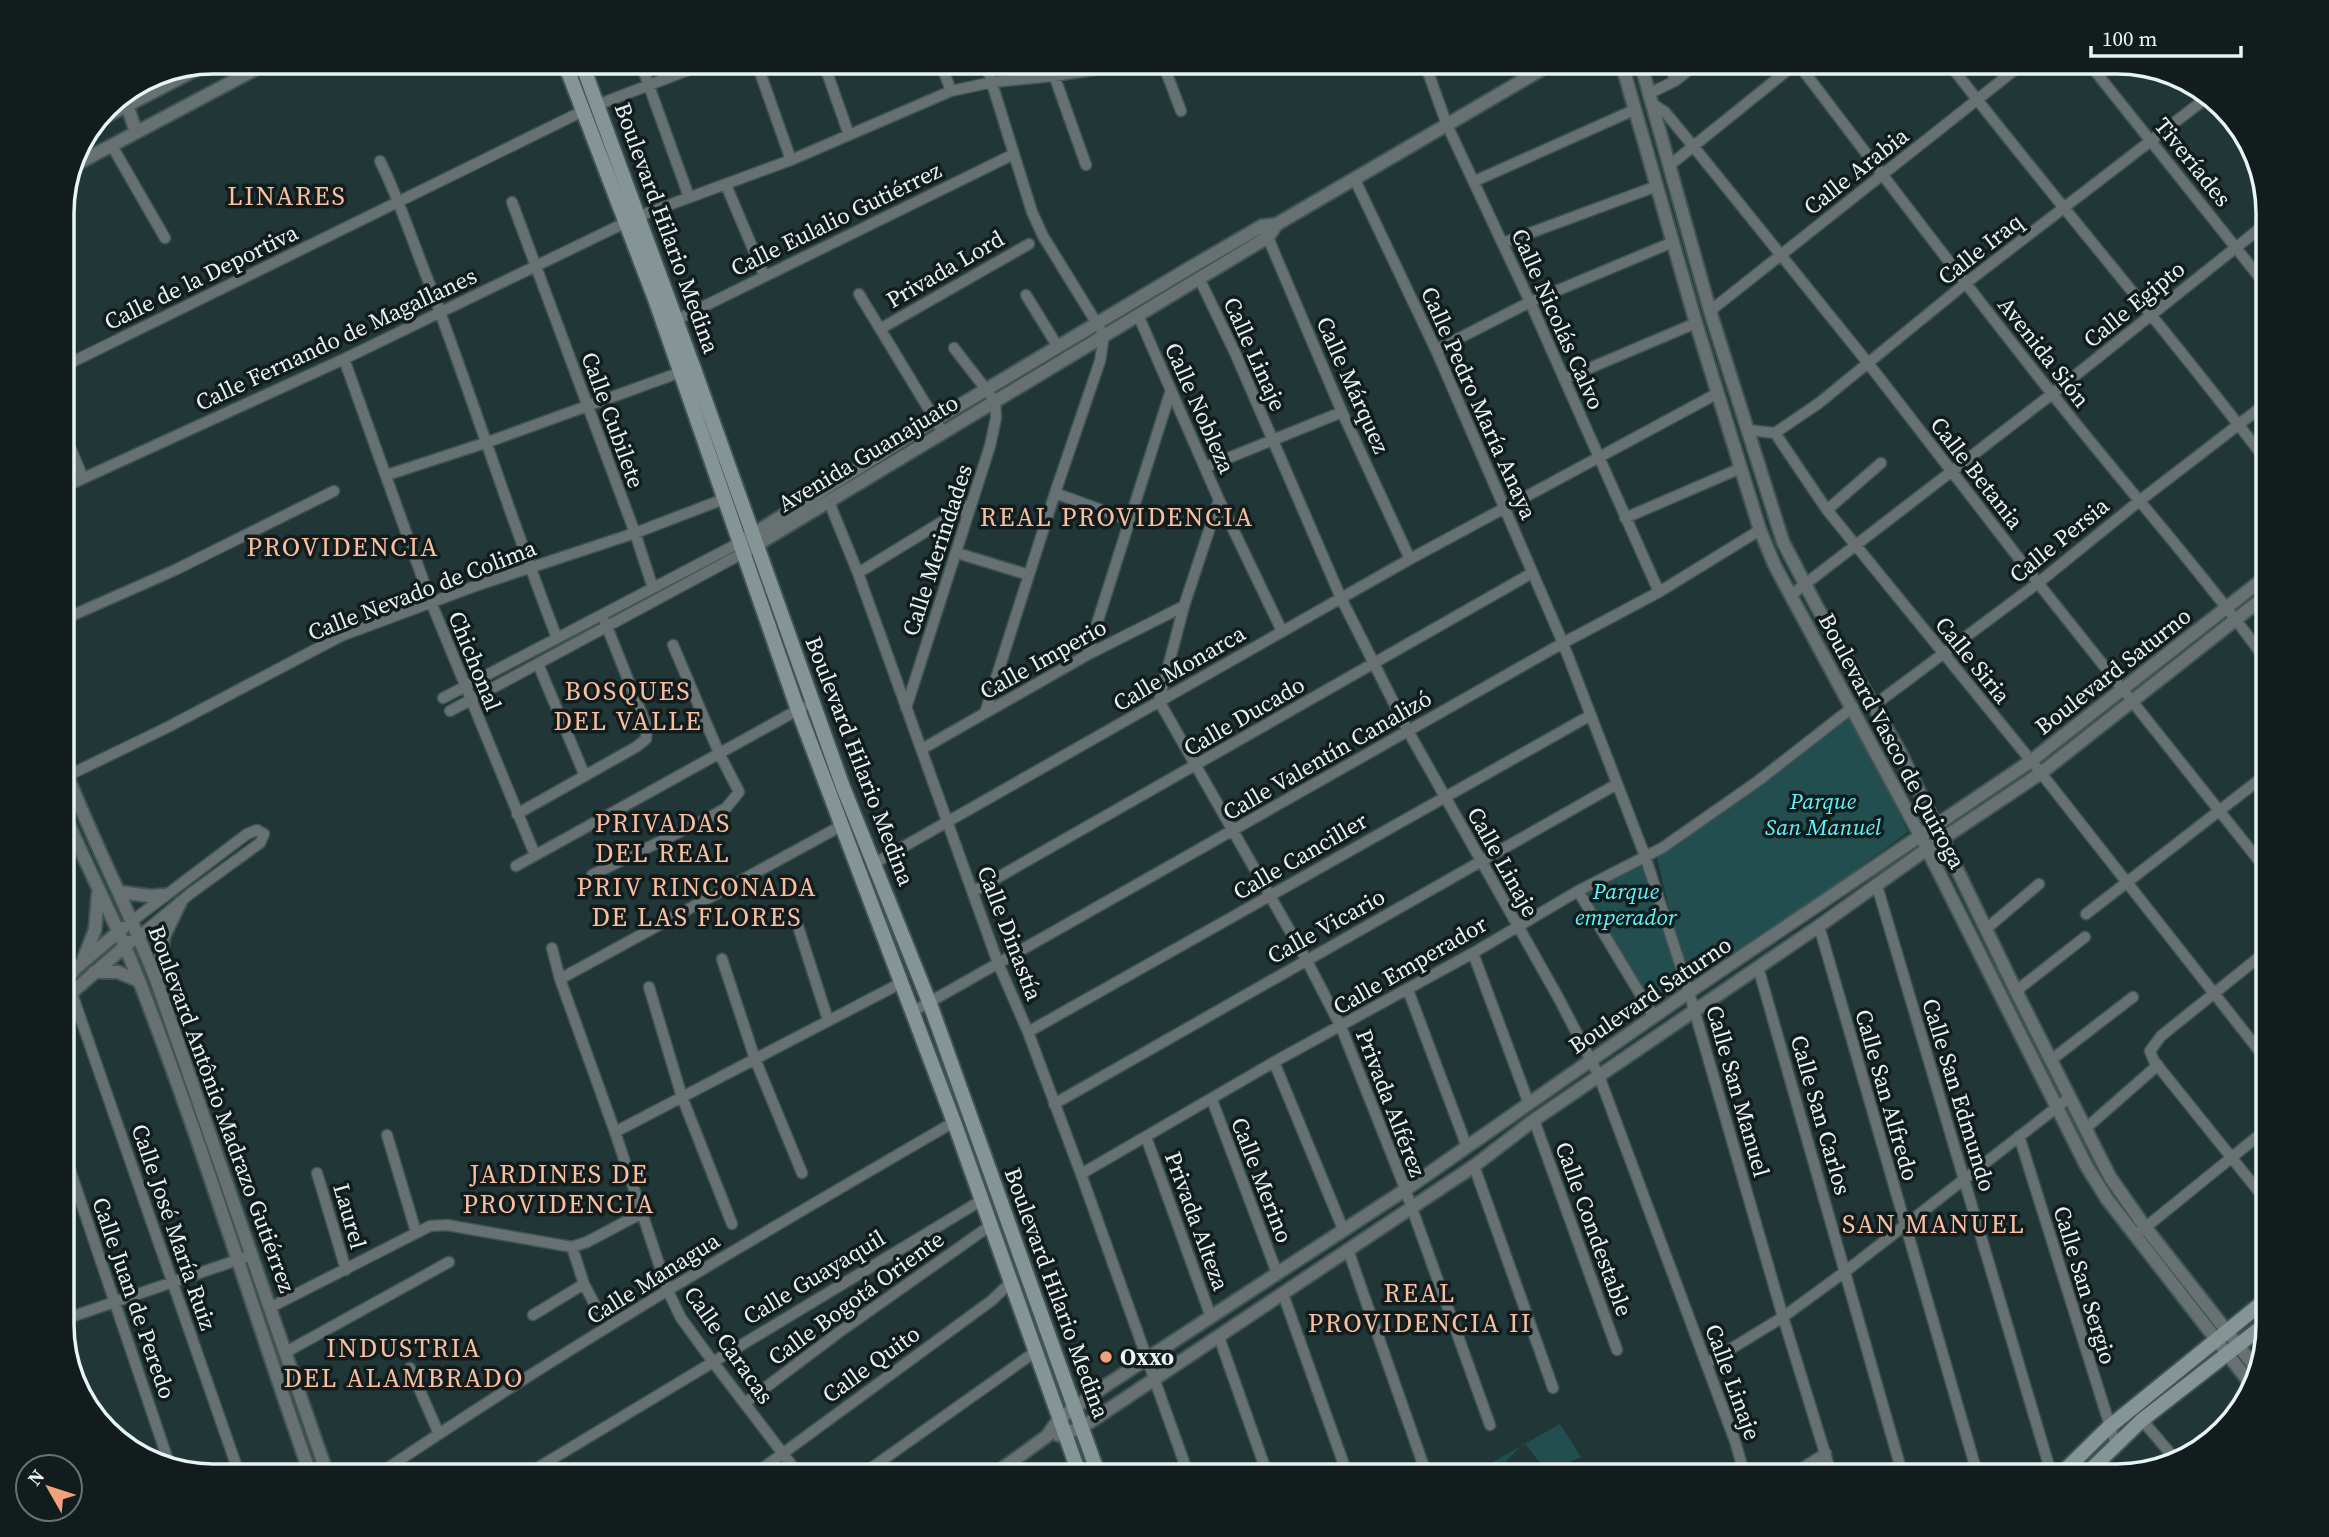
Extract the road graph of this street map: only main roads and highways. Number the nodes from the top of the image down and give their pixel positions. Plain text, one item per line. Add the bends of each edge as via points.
1 (569, 74) edge
2 (586, 74) edge
3 (632, 219) junction
4 (776, 602) junction
5 (762, 608) junction
6 (2256, 1307) edge
7 (2255, 1332) edge
8 (1076, 1464) edge
9 (1094, 1464) edge
10 (2071, 1464) edge
11 (2096, 1464) edge

1 - 3 main road, Boulevard Hilario Medina
2 - 3 main road, Boulevard Hilario Medina
3 - 4 main road, Boulevard Hilario Medina via 676,320
3 - 5 main road, Boulevard Hilario Medina
4 - 5 main road
4 - 9 main road, Boulevard Hilario Medina via 930,1004
5 - 8 main road, Boulevard Hilario Medina
6 - 10 main road via 2109,1427
7 - 11 main road via 2142,1420

